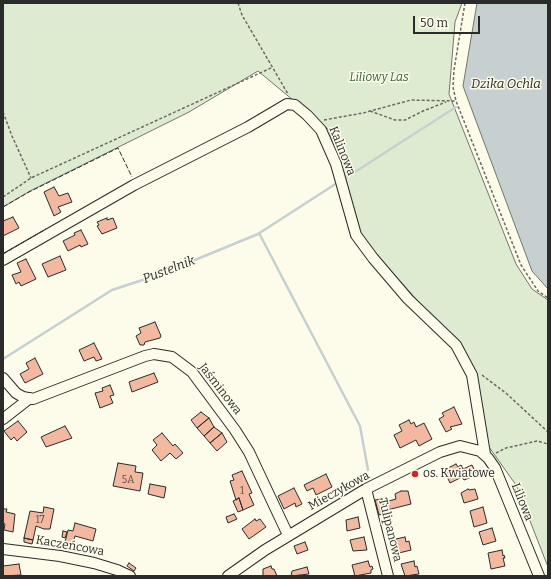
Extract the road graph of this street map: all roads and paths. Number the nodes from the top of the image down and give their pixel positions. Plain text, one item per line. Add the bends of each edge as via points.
1 (238, 3) edge
2 (466, 3) edge
3 (271, 68) junction
4 (456, 101) junction
5 (448, 102) junction
6 (296, 105) junction
7 (369, 111) junction
8 (3, 112) edge
9 (314, 122) junction
10 (31, 178) junction
11 (3, 197) edge
12 (3, 260) edge
13 (548, 298) edge
14 (466, 363) junction
15 (3, 378) edge
16 (30, 398) junction
17 (3, 419) edge
18 (548, 432) edge
19 (548, 444) edge
20 (486, 456) junction
21 (366, 489) junction
22 (288, 535) junction
23 (3, 549) edge
24 (233, 575) edge
25 (130, 576) edge
26 (388, 576) edge
27 (539, 576) edge

1 - 3 path
2 - 4 path via 454,70 453,87
3 - 6 path
3 - 10 path
4 - 5 path
4 - 13 path via 521,265 538,292
5 - 7 path via 433,99 411,100
5 - 7 path via 423,110 405,120 395,120
6 - 9 street, Kalinowa
6 - 12 street via 287,104
7 - 9 path
8 - 10 path
9 - 14 street, Kalinowa via 321,130 336,164 356,235 372,258 408,299 456,345
10 - 11 path
14 - 18 path via 507,394
14 - 20 street, Kalinowa via 472,375
15 - 16 street via 16,393
16 - 17 street, Jaśminowa
16 - 22 street, Jaśminowa via 39,397 145,356 154,354 172,358 192,372 235,430 249,452
19 - 20 path via 537,442 506,448
20 - 21 street, Mieczykowa via 470,447 449,448
20 - 27 street, Liliowa via 495,468
21 - 22 street, Mieczykowa
21 - 26 street, Tulipanowa
22 - 24 street, Mieczykowa
23 - 25 street, Kaczeńcowa via 94,563

